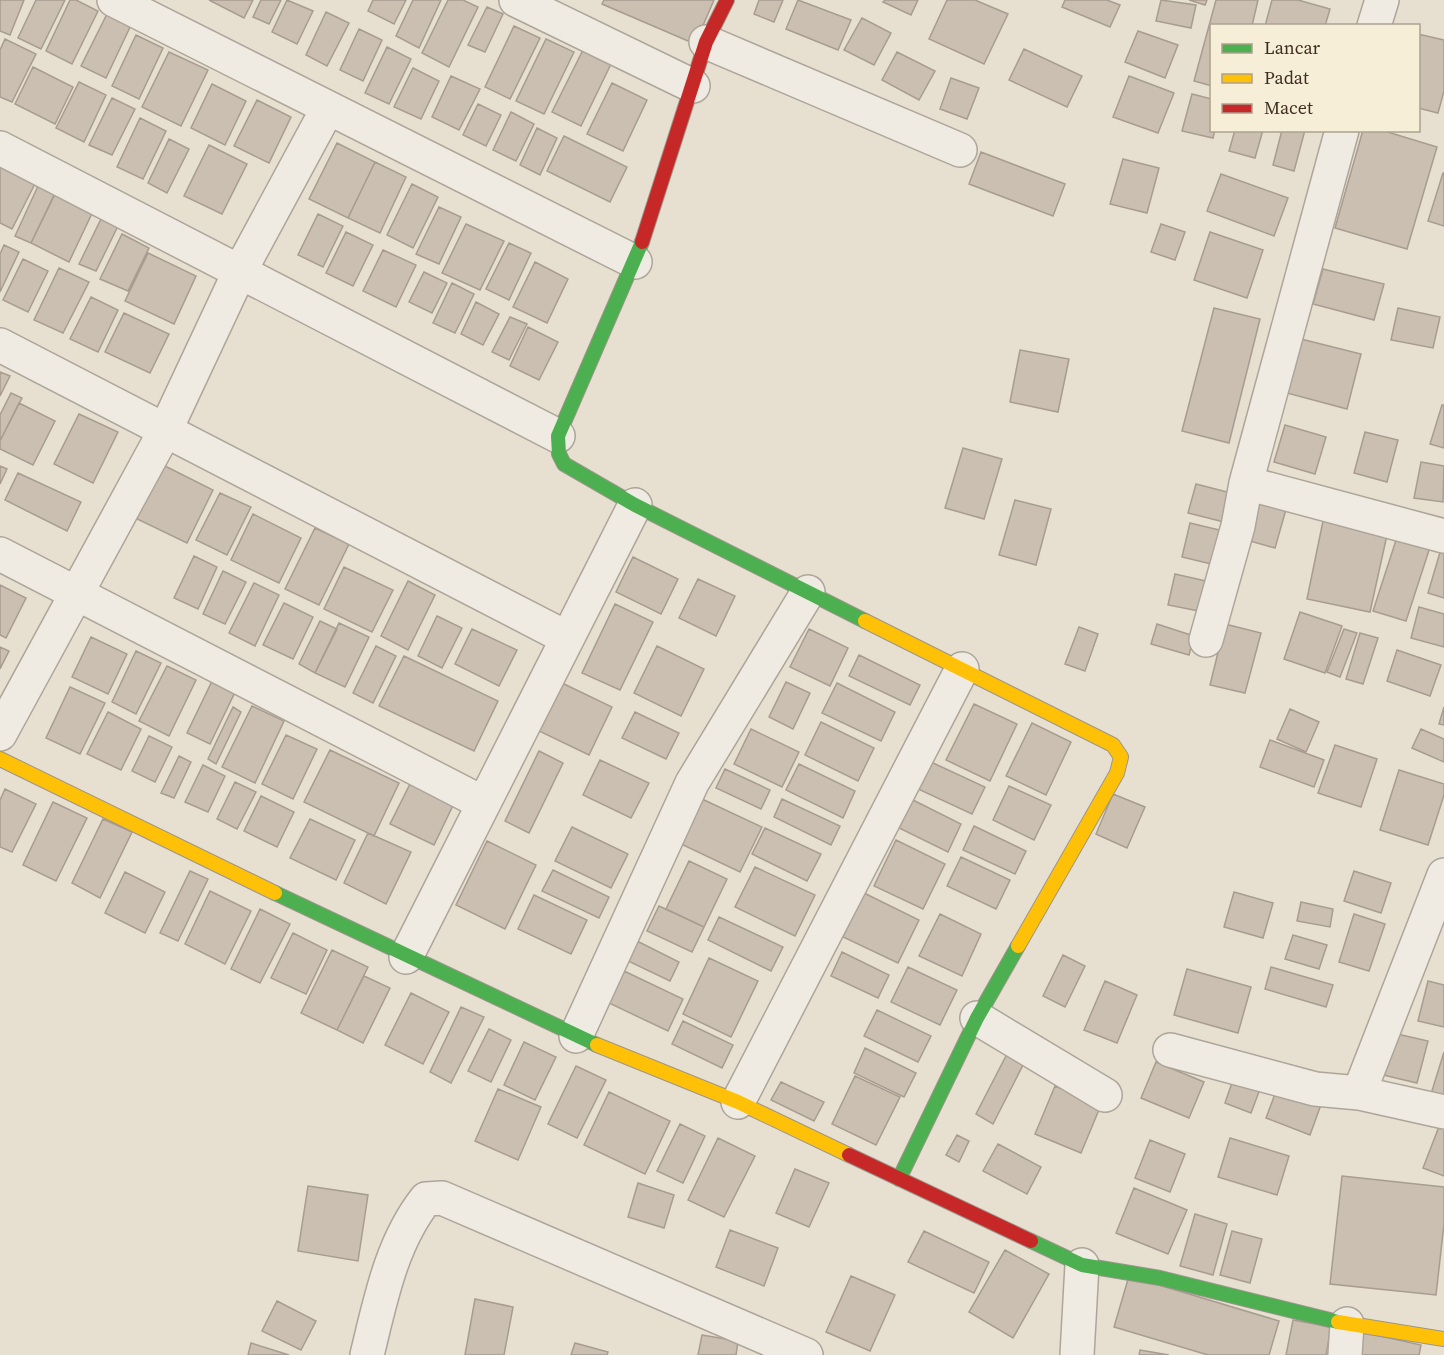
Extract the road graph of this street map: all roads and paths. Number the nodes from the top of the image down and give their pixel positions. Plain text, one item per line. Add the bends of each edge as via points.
1 (114, 0) edge
2 (516, 0) edge
3 (727, 0) edge
4 (1382, 0) edge
5 (1375, 24) edge
6 (706, 42) junction
7 (693, 86) junction
8 (328, 108) junction
9 (1341, 132) edge
10 (0, 148) edge
11 (960, 150) dead end
12 (635, 262) junction
13 (240, 271) junction
14 (0, 345) edge
15 (165, 431) junction
16 (558, 436) junction
17 (1246, 483) junction
18 (635, 505) junction
19 (1444, 536) edge
20 (0, 554) edge
21 (808, 592) junction
22 (76, 593) junction
23 (567, 638) junction
24 (1206, 640) dead end
25 (962, 669) junction
26 (0, 734) edge
27 (0, 759) edge
28 (483, 803) junction
29 (1444, 875) edge
30 (406, 957) junction
31 (976, 1018) junction
32 (576, 1036) junction
33 (1170, 1050) dead end
34 (1359, 1093) junction
35 (1105, 1095) dead end
36 (738, 1102) junction
37 (1444, 1112) edge
38 (899, 1179) junction
39 (1082, 1265) junction
40 (1444, 1339) edge
41 (1346, 1340) edge
42 (367, 1355) edge
43 (806, 1355) edge
44 (1077, 1355) edge

1 - 8 street
2 - 7 street
3 - 6 street
4 - 5 street
6 - 7 street
6 - 11 street
7 - 12 street
8 - 12 street
8 - 13 street
9 - 17 street
10 - 13 street
12 - 16 street
13 - 15 street
13 - 16 street
14 - 15 street
15 - 22 street
15 - 23 street
16 - 18 street via 564,464
17 - 19 street
17 - 24 street
18 - 21 street
18 - 23 street
20 - 22 street
21 - 25 street
21 - 32 street via 692,783
22 - 26 street
22 - 28 street
23 - 28 street
25 - 31 street via 1113,745 1121,757 1118,773
25 - 36 street
27 - 30 street
28 - 30 street
29 - 34 street
30 - 32 street
31 - 35 street
31 - 38 street
32 - 36 street
33 - 34 street via 1316,1089
34 - 37 street
36 - 38 street
38 - 39 street
39 - 41 street via 1160,1278
39 - 44 street
40 - 41 street
42 - 43 street via 386,1279 413,1216 426,1199 442,1198

